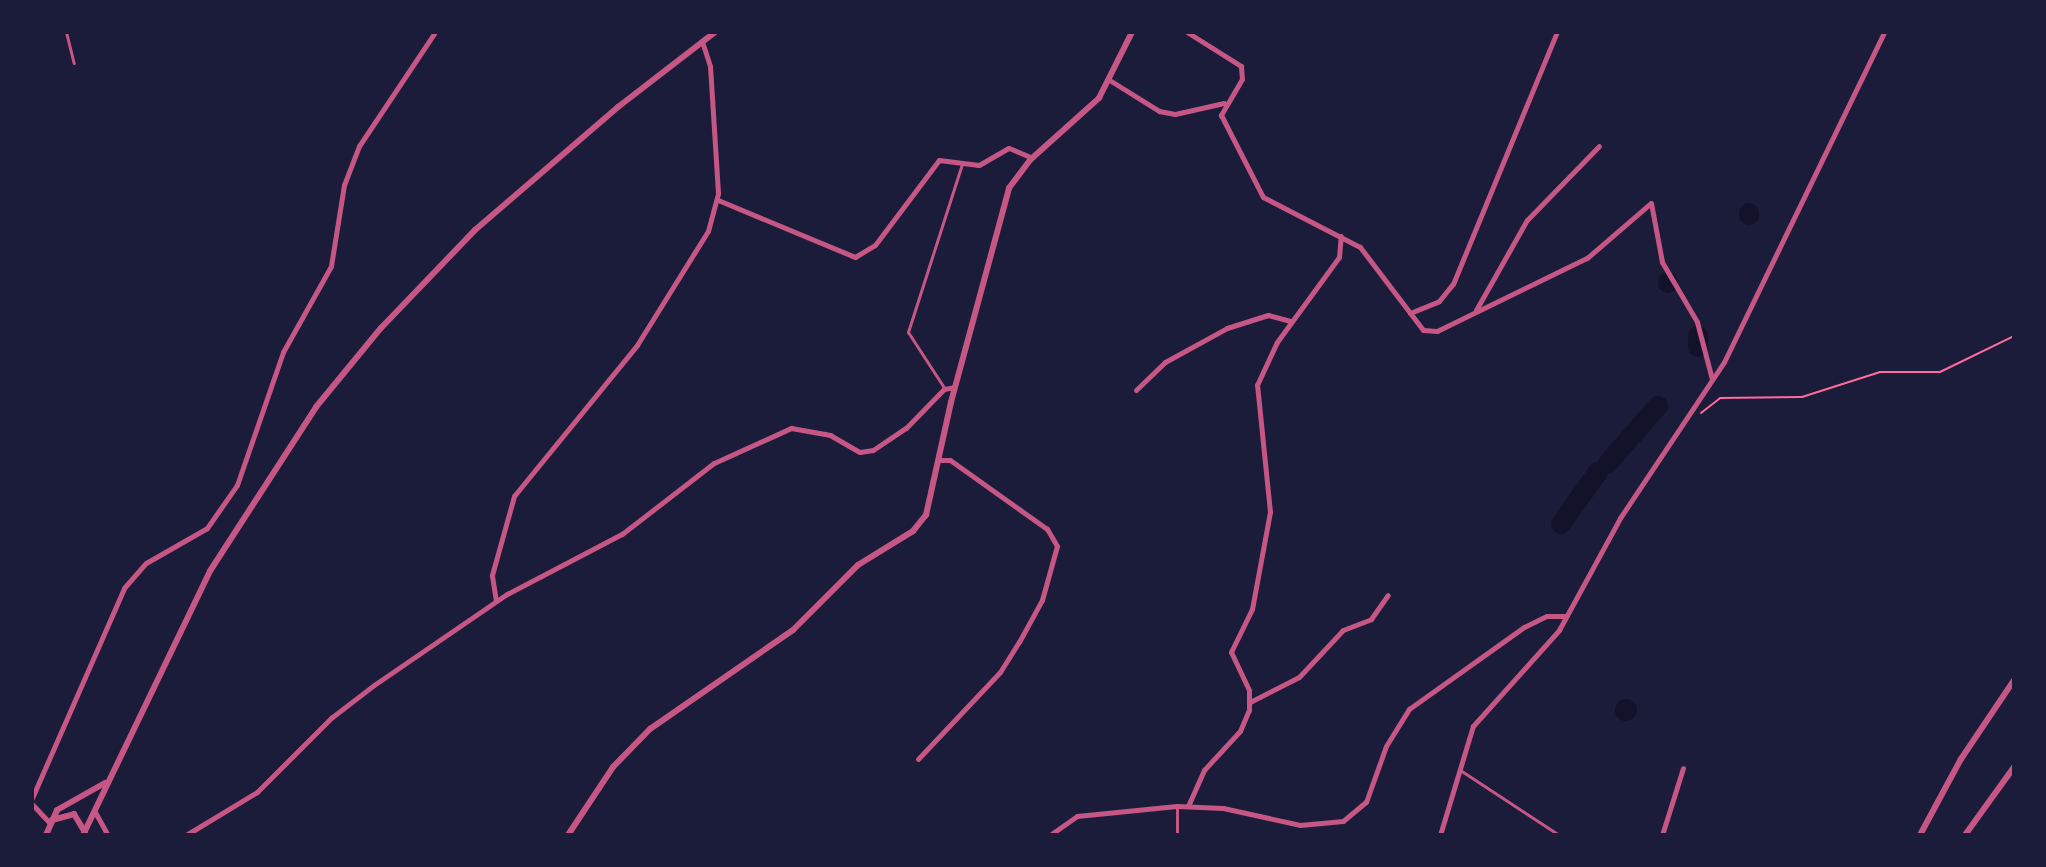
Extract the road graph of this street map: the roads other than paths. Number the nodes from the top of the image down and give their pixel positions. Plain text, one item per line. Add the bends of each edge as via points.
1 (66, 32) edge
2 (435, 32) edge
3 (715, 32) edge
4 (1132, 32) edge
5 (1187, 32) edge
6 (1557, 32) edge
7 (1884, 32) edge
8 (702, 42) junction
9 (74, 63) dead end
10 (1111, 81) junction
11 (1224, 103) junction
12 (1599, 146) dead end
13 (1032, 158) junction
14 (962, 164) junction
15 (718, 200) junction
16 (1341, 236) junction
17 (1476, 310) junction
18 (1410, 313) junction
19 (1291, 321) junction
20 (1712, 379) junction
21 (954, 387) junction
22 (945, 389) junction
23 (1136, 390) dead end
24 (941, 460) junction
25 (1388, 595) dead end
26 (496, 601) junction
27 (1565, 616) junction
28 (2014, 680) edge
29 (1250, 702) junction
30 (918, 759) dead end
31 (2014, 767) edge
32 (1683, 768) dead end
33 (1460, 770) junction
34 (107, 781) junction
35 (32, 801) edge
36 (1177, 806) junction
37 (1188, 806) junction
38 (95, 810) junction
39 (49, 822) junction
40 (84, 833) edge
41 (46, 835) edge
42 (108, 835) edge
43 (186, 835) edge
44 (568, 835) edge
45 (1050, 835) edge
46 (1177, 835) edge
47 (1440, 835) edge
48 (1559, 835) edge
49 (1662, 835) edge
50 (1920, 835) edge
51 (1965, 835) edge

1 - 9 lane
2 - 35 street via 359,146 344,185 331,266 283,352 237,485 207,528 146,563 124,588 35,781
3 - 8 street
4 - 10 street
5 - 11 street via 1241,66 1242,79
6 - 18 street via 1453,284 1436,303
7 - 20 street
8 - 15 street via 710,66
8 - 34 street via 484,221 358,354 298,430 238,522
10 - 11 street via 1167,113
10 - 13 street via 1096,103
11 - 16 street via 1224,126 1266,200
12 - 17 street via 1527,220
13 - 14 street via 1004,149 979,165
13 - 21 street via 1007,194 976,326
14 - 15 street via 939,160 875,245 855,257
14 - 22 lane via 908,332
15 - 26 street via 705,238 637,345 514,496 492,575
16 - 18 street via 1375,261
16 - 19 street via 1336,261
17 - 18 street via 1430,332
17 - 20 street via 1587,258 1651,203 1662,262 1697,322
19 - 23 street via 1268,315 1227,328 1165,362
19 - 29 street via 1257,390 1270,512 1252,609 1231,652
20 - 27 street via 1620,518
21 - 22 street
21 - 24 street
22 - 26 street via 900,433 866,452 810,429 762,437 704,469 617,538
24 - 30 street via 950,460 1047,529 1057,546 1042,600 1013,652
24 - 44 street via 933,502 919,524 858,565 793,630 650,729 613,767
25 - 29 street via 1371,619 1343,630 1299,677
26 - 43 street via 349,703 239,806
27 - 33 street via 1559,630 1479,717
27 - 37 street via 1547,616 1524,627 1409,709 1386,746 1366,802 1343,821 1300,825
28 - 50 street via 1961,759
29 - 37 street via 1242,727 1204,770
31 - 51 street
32 - 49 street
33 - 47 street
33 - 48 lane
34 - 38 street
34 - 39 street via 85,799 57,810
35 - 39 street
36 - 37 street
36 - 45 street via 1077,816
36 - 46 lane
38 - 40 street
38 - 42 street
39 - 40 street via 69,813
39 - 41 street

